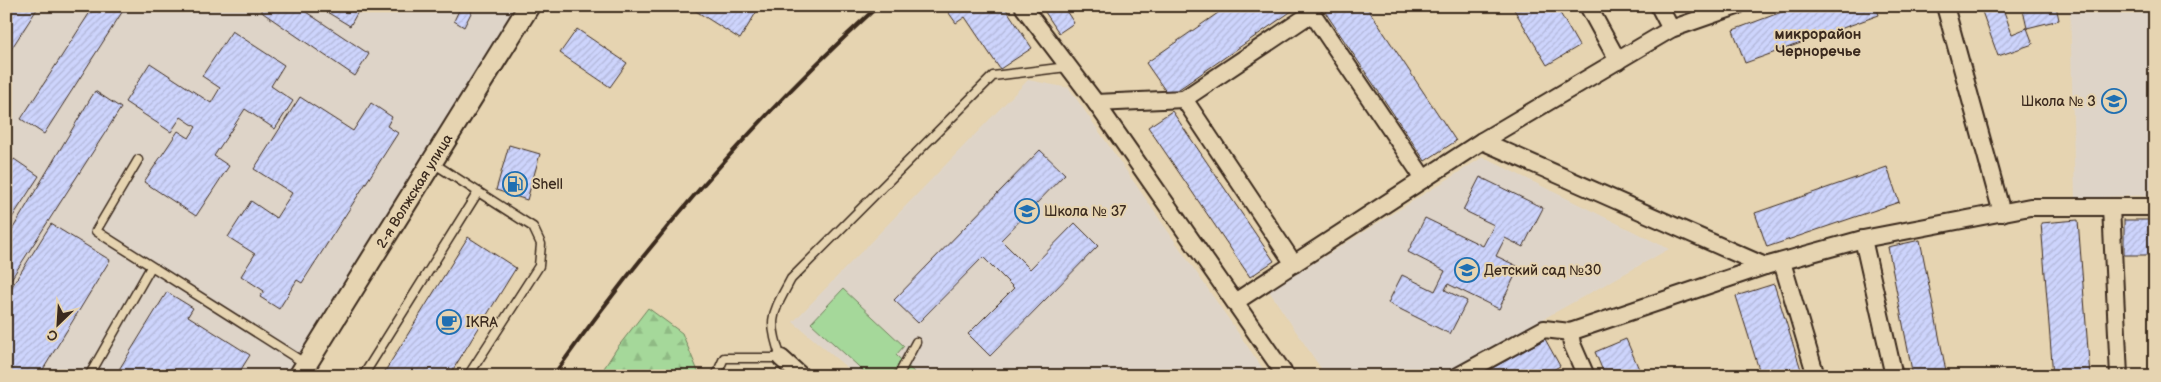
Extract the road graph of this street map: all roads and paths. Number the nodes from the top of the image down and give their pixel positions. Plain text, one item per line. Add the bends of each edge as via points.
1 (529, 6) edge
2 (1588, 6) edge
3 (1660, 6) edge
4 (1737, 6) edge
5 (1944, 6) edge
6 (1024, 8) dead end
7 (1671, 29) junction
8 (1618, 61) junction
9 (1068, 67) junction
10 (1184, 99) junction
11 (1096, 103) junction
12 (1482, 141) junction
13 (138, 160) dead end
14 (432, 162) junction
15 (1424, 179) junction
16 (478, 192) junction
17 (2111, 207) junction
18 (2155, 207) edge
19 (2002, 213) junction
20 (1863, 239) junction
21 (1782, 262) junction
22 (1294, 264) junction
23 (1765, 266) junction
24 (151, 267) junction
25 (1235, 302) junction
26 (1570, 332) junction
27 (916, 342) dead end
28 (781, 358) junction
29 (302, 370) edge
30 (89, 376) edge
31 (363, 376) edge
32 (468, 376) edge
33 (716, 376) edge
34 (801, 376) edge
35 (898, 376) edge
36 (1286, 376) edge
37 (1458, 376) edge
38 (1586, 376) edge
39 (1816, 376) edge
40 (1894, 376) edge
41 (2119, 376) edge

1 - 14 street, 2-я Волжская улица
2 - 8 street
3 - 7 street
4 - 7 street
5 - 19 street
6 - 9 street
7 - 8 street
8 - 12 street
9 - 11 street
9 - 28 lane via 993,76 791,279 773,313 772,335
10 - 11 street
10 - 15 street via 1312,13
10 - 22 street
11 - 25 street
12 - 15 street
12 - 23 street
13 - 24 lane via 96,231
14 - 16 lane
14 - 29 street, 2-я Волжская улица
15 - 22 street
16 - 31 lane
16 - 32 lane via 533,227 541,244 539,266
17 - 18 street
17 - 19 street via 2030,207
17 - 41 street
19 - 20 street
20 - 21 street
20 - 40 street
21 - 23 street
21 - 39 street
22 - 25 street
23 - 26 street
24 - 29 lane
24 - 30 lane
25 - 36 street
26 - 37 street via 1544,330
26 - 38 street
27 - 35 lane
28 - 33 lane via 724,358
28 - 34 street

